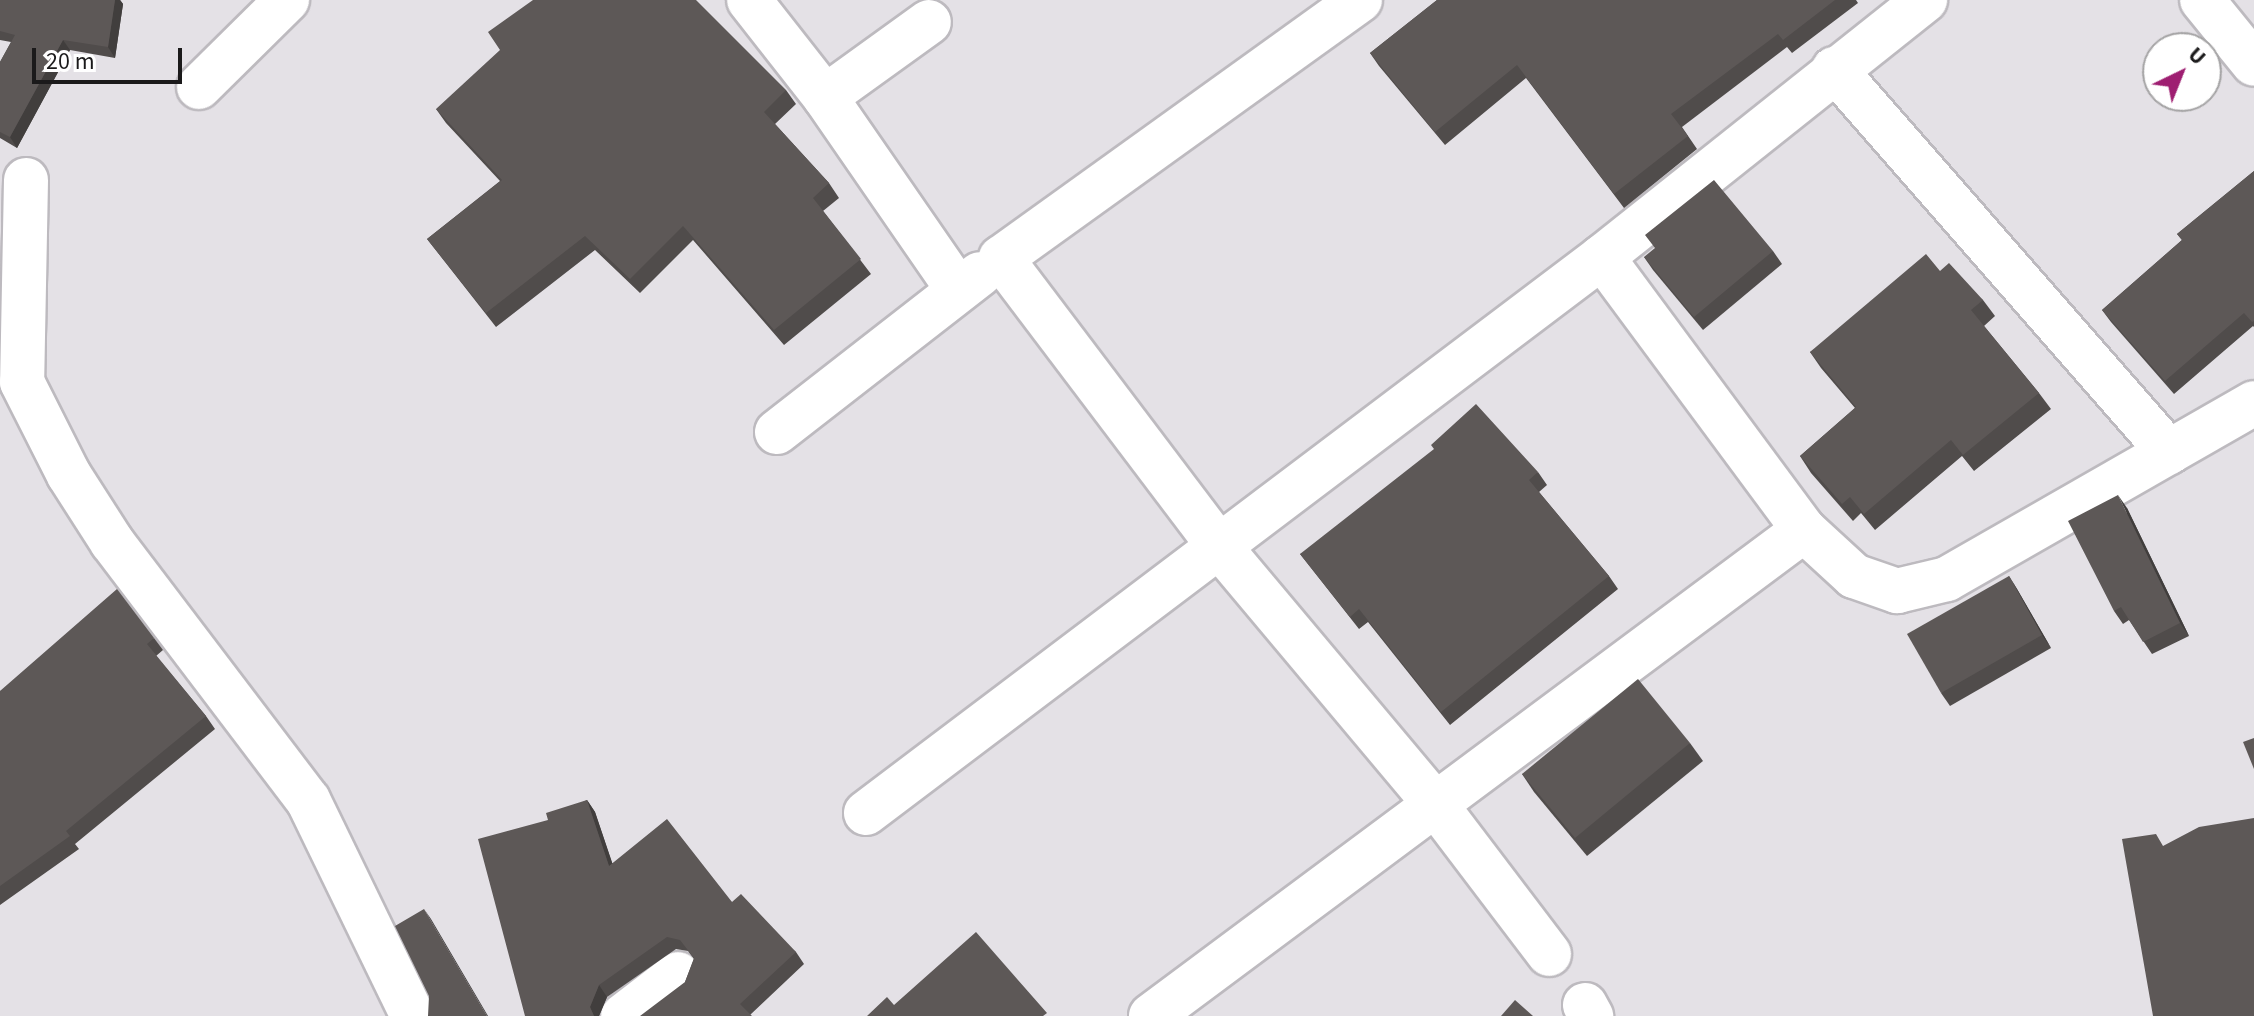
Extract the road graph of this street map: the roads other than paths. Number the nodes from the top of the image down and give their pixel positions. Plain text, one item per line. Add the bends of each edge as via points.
1 (287, 0) edge
2 (749, 0) edge
3 (1360, 0) edge
4 (1925, 0) edge
5 (2202, 0) edge
6 (929, 22) dead end
7 (2254, 64) edge
8 (1834, 69) junction
9 (199, 87) dead end
10 (825, 97) junction
11 (26, 180) dead end
12 (1602, 257) junction
13 (1001, 258) junction
14 (958, 290) junction
15 (11, 383) edge
16 (2254, 403) edge
17 (777, 432) dead end
18 (2169, 452) junction
19 (1804, 530) junction
20 (1218, 545) junction
21 (1436, 805) junction
22 (866, 813) dead end
23 (1549, 954) dead end
24 (678, 974) dead end
25 (413, 1016) edge
26 (623, 1016) edge
27 (1151, 1016) edge

1 - 9 street
2 - 10 street
3 - 13 street
4 - 8 street
5 - 7 street
6 - 10 street
8 - 12 street
8 - 18 street
10 - 14 street
11 - 15 street
12 - 19 street
12 - 20 street
13 - 14 street
13 - 20 street
14 - 17 street
15 - 25 street via 112,542 308,800
16 - 18 street
18 - 19 street via 1947,579 1897,591 1854,576
19 - 21 street
20 - 21 street
20 - 22 street
21 - 23 street
21 - 27 street
24 - 26 street

